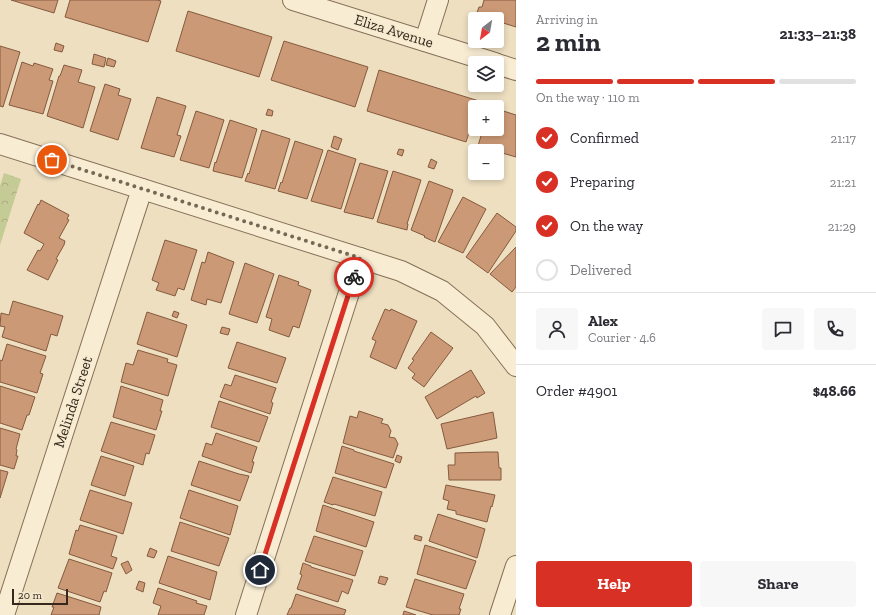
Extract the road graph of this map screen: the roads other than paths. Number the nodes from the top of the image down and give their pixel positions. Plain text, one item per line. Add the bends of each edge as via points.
1 (293, 0) edge
2 (438, 0) edge
3 (425, 41) junction
4 (473, 56) edge
5 (504, 66) edge
6 (516, 70) edge
7 (0, 144) edge
8 (142, 189) junction
9 (360, 258) junction
10 (516, 366) edge
11 (516, 566) edge
12 (4, 615) edge
13 (246, 615) edge
14 (500, 615) edge

1 - 3 street, Eliza Avenue
2 - 3 street
3 - 4 street, Eliza Avenue
5 - 6 street, Eliza Avenue
7 - 8 street
8 - 9 street
8 - 12 street, Melinda Street
9 - 10 street via 401,271 442,290 485,326
9 - 13 street
11 - 14 street

